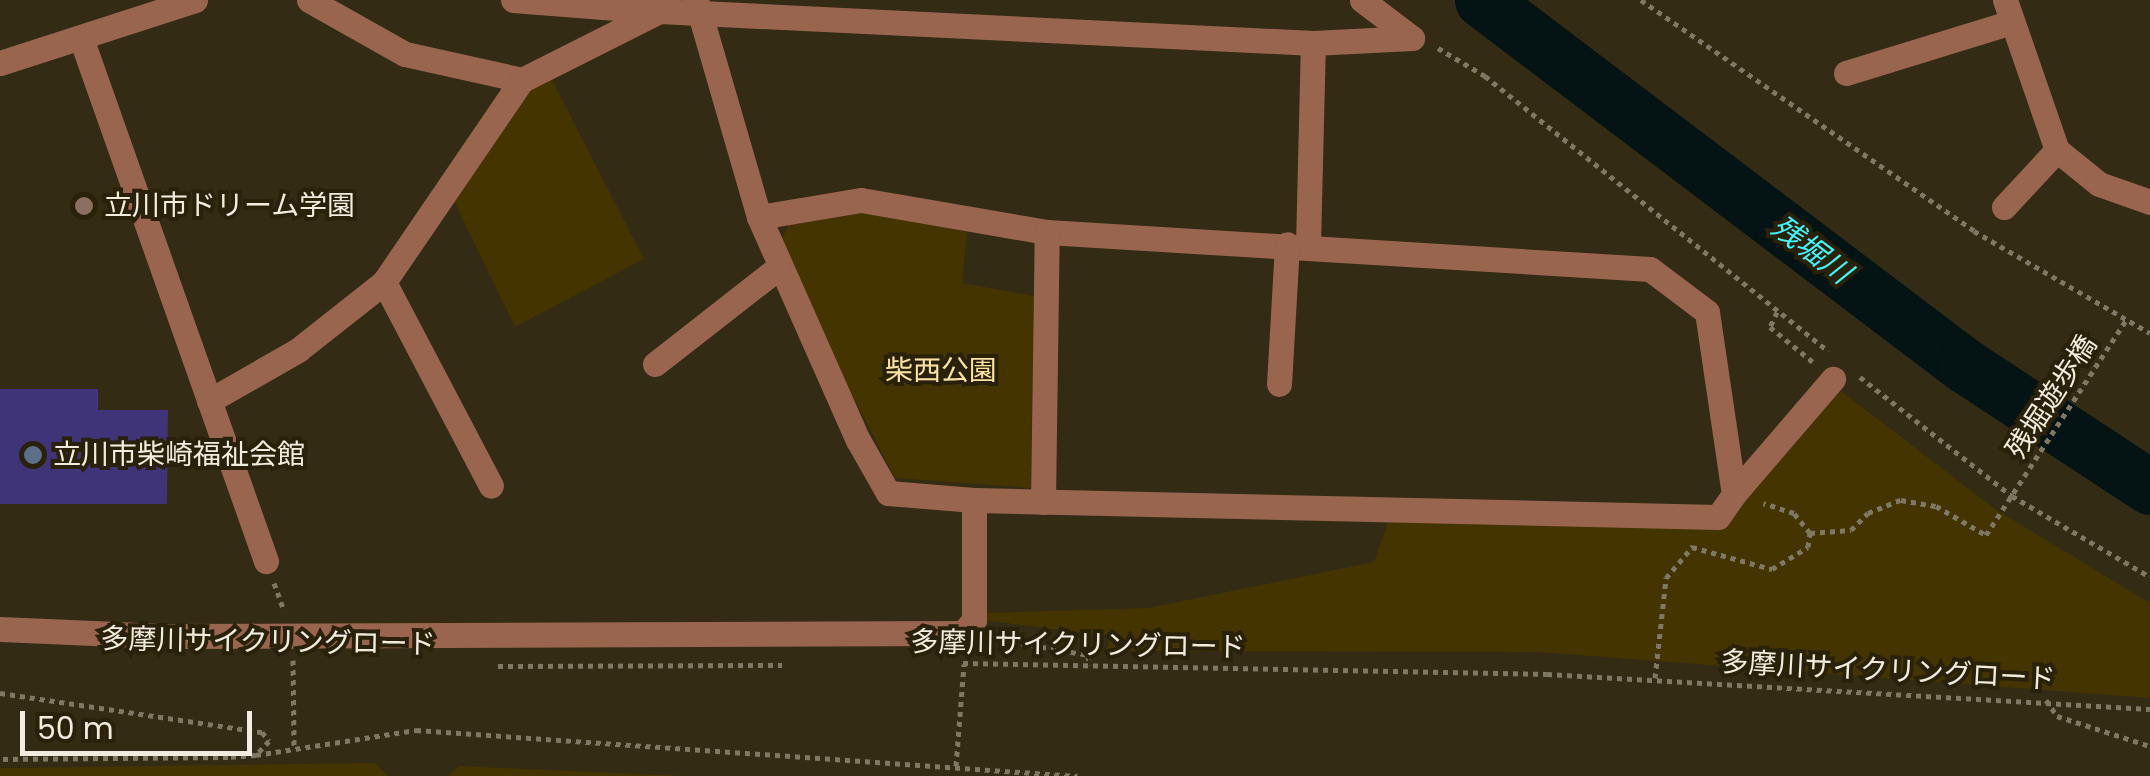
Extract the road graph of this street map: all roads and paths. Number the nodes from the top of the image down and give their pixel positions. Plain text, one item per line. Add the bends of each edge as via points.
1 (196, 0) edge
2 (309, 0) edge
3 (513, 0) edge
4 (1362, 0) edge
5 (1641, 0) edge
6 (696, 6) edge
7 (658, 11) junction
8 (2009, 11) edge
9 (81, 38) junction
10 (1412, 38) junction
11 (1313, 43) junction
12 (0, 64) edge
13 (1846, 73) dead end
14 (522, 80) junction
15 (2057, 150) junction
16 (2150, 202) edge
17 (2004, 207) dead end
18 (759, 216) junction
19 (1047, 232) junction
20 (1298, 245) junction
21 (780, 267) junction
22 (384, 282) junction
23 (1778, 312) junction
24 (2126, 320) junction
25 (2150, 333) edge
26 (655, 364) dead end
27 (1843, 371) junction
28 (1278, 384) dead end
29 (210, 401) junction
30 (491, 486) dead end
31 (1734, 494) junction
32 (2012, 496) junction
33 (974, 500) junction
34 (1043, 502) junction
35 (1810, 533) junction
36 (1692, 547) dead end
37 (266, 561) joint
38 (2150, 577) edge
39 (1666, 578) dead end
40 (0, 629) edge
41 (963, 633) junction
42 (292, 634) junction
43 (274, 662) dead end
44 (293, 662) junction
45 (312, 663) dead end
46 (947, 663) dead end
47 (801, 664) dead end
48 (964, 664) junction
49 (1089, 665) junction
50 (490, 666) dead end
51 (1655, 678) junction
52 (0, 693) edge
53 (2046, 700) junction
54 (2150, 709) edge
55 (2150, 746) edge
56 (294, 747) junction
57 (256, 755) junction
58 (0, 758) edge
59 (956, 766) junction
60 (1077, 776) edge

1 - 9 street
2 - 14 street via 405,54
3 - 7 street
4 - 10 street
5 - 24 path via 1974,231
6 - 7 street
6 - 11 street
6 - 18 street
7 - 14 street
8 - 13 street
8 - 15 street
9 - 12 street
9 - 29 street
10 - 11 street
10 - 23 path via 1484,76
11 - 20 street
14 - 22 street
15 - 16 street via 2099,184
15 - 17 street
18 - 19 street via 861,200
18 - 21 street
19 - 20 street
19 - 34 street
20 - 28 street
20 - 31 street via 1650,269 1707,312
21 - 26 street
21 - 33 street via 888,493
22 - 29 street via 298,350
22 - 30 street
23 - 27 path
23 - 27 path via 1770,327
24 - 25 path
24 - 32 path, 残堀遊歩橋
27 - 31 street
27 - 32 path
29 - 37 street
31 - 34 street via 1718,517
31 - 35 path via 1794,513
32 - 35 path, 残堀遊歩橋 via 1986,535 1936,506 1901,500 1868,513 1852,530
32 - 38 path
33 - 34 street
33 - 41 street via 974,620
35 - 36 path via 1808,547 1772,570
37 - 42 path
39 - 51 path
40 - 42 street
41 - 42 street
41 - 49 path via 1088,655
42 - 44 path
43 - 44 path, 多摩川サイクリングロード
44 - 45 path, 多摩川サイクリングロード
44 - 56 path
46 - 48 path, 多摩川サイクリングロード
47 - 50 path
48 - 49 path, 多摩川サイクリングロード
48 - 59 path
49 - 51 path, 多摩川サイクリングロード
51 - 53 path, 多摩川サイクリングロード
52 - 57 path via 262,732 270,741
53 - 54 path, 多摩川サイクリングロード
53 - 55 path via 2057,716
56 - 57 path
56 - 59 path via 416,730
57 - 58 path
59 - 60 path

